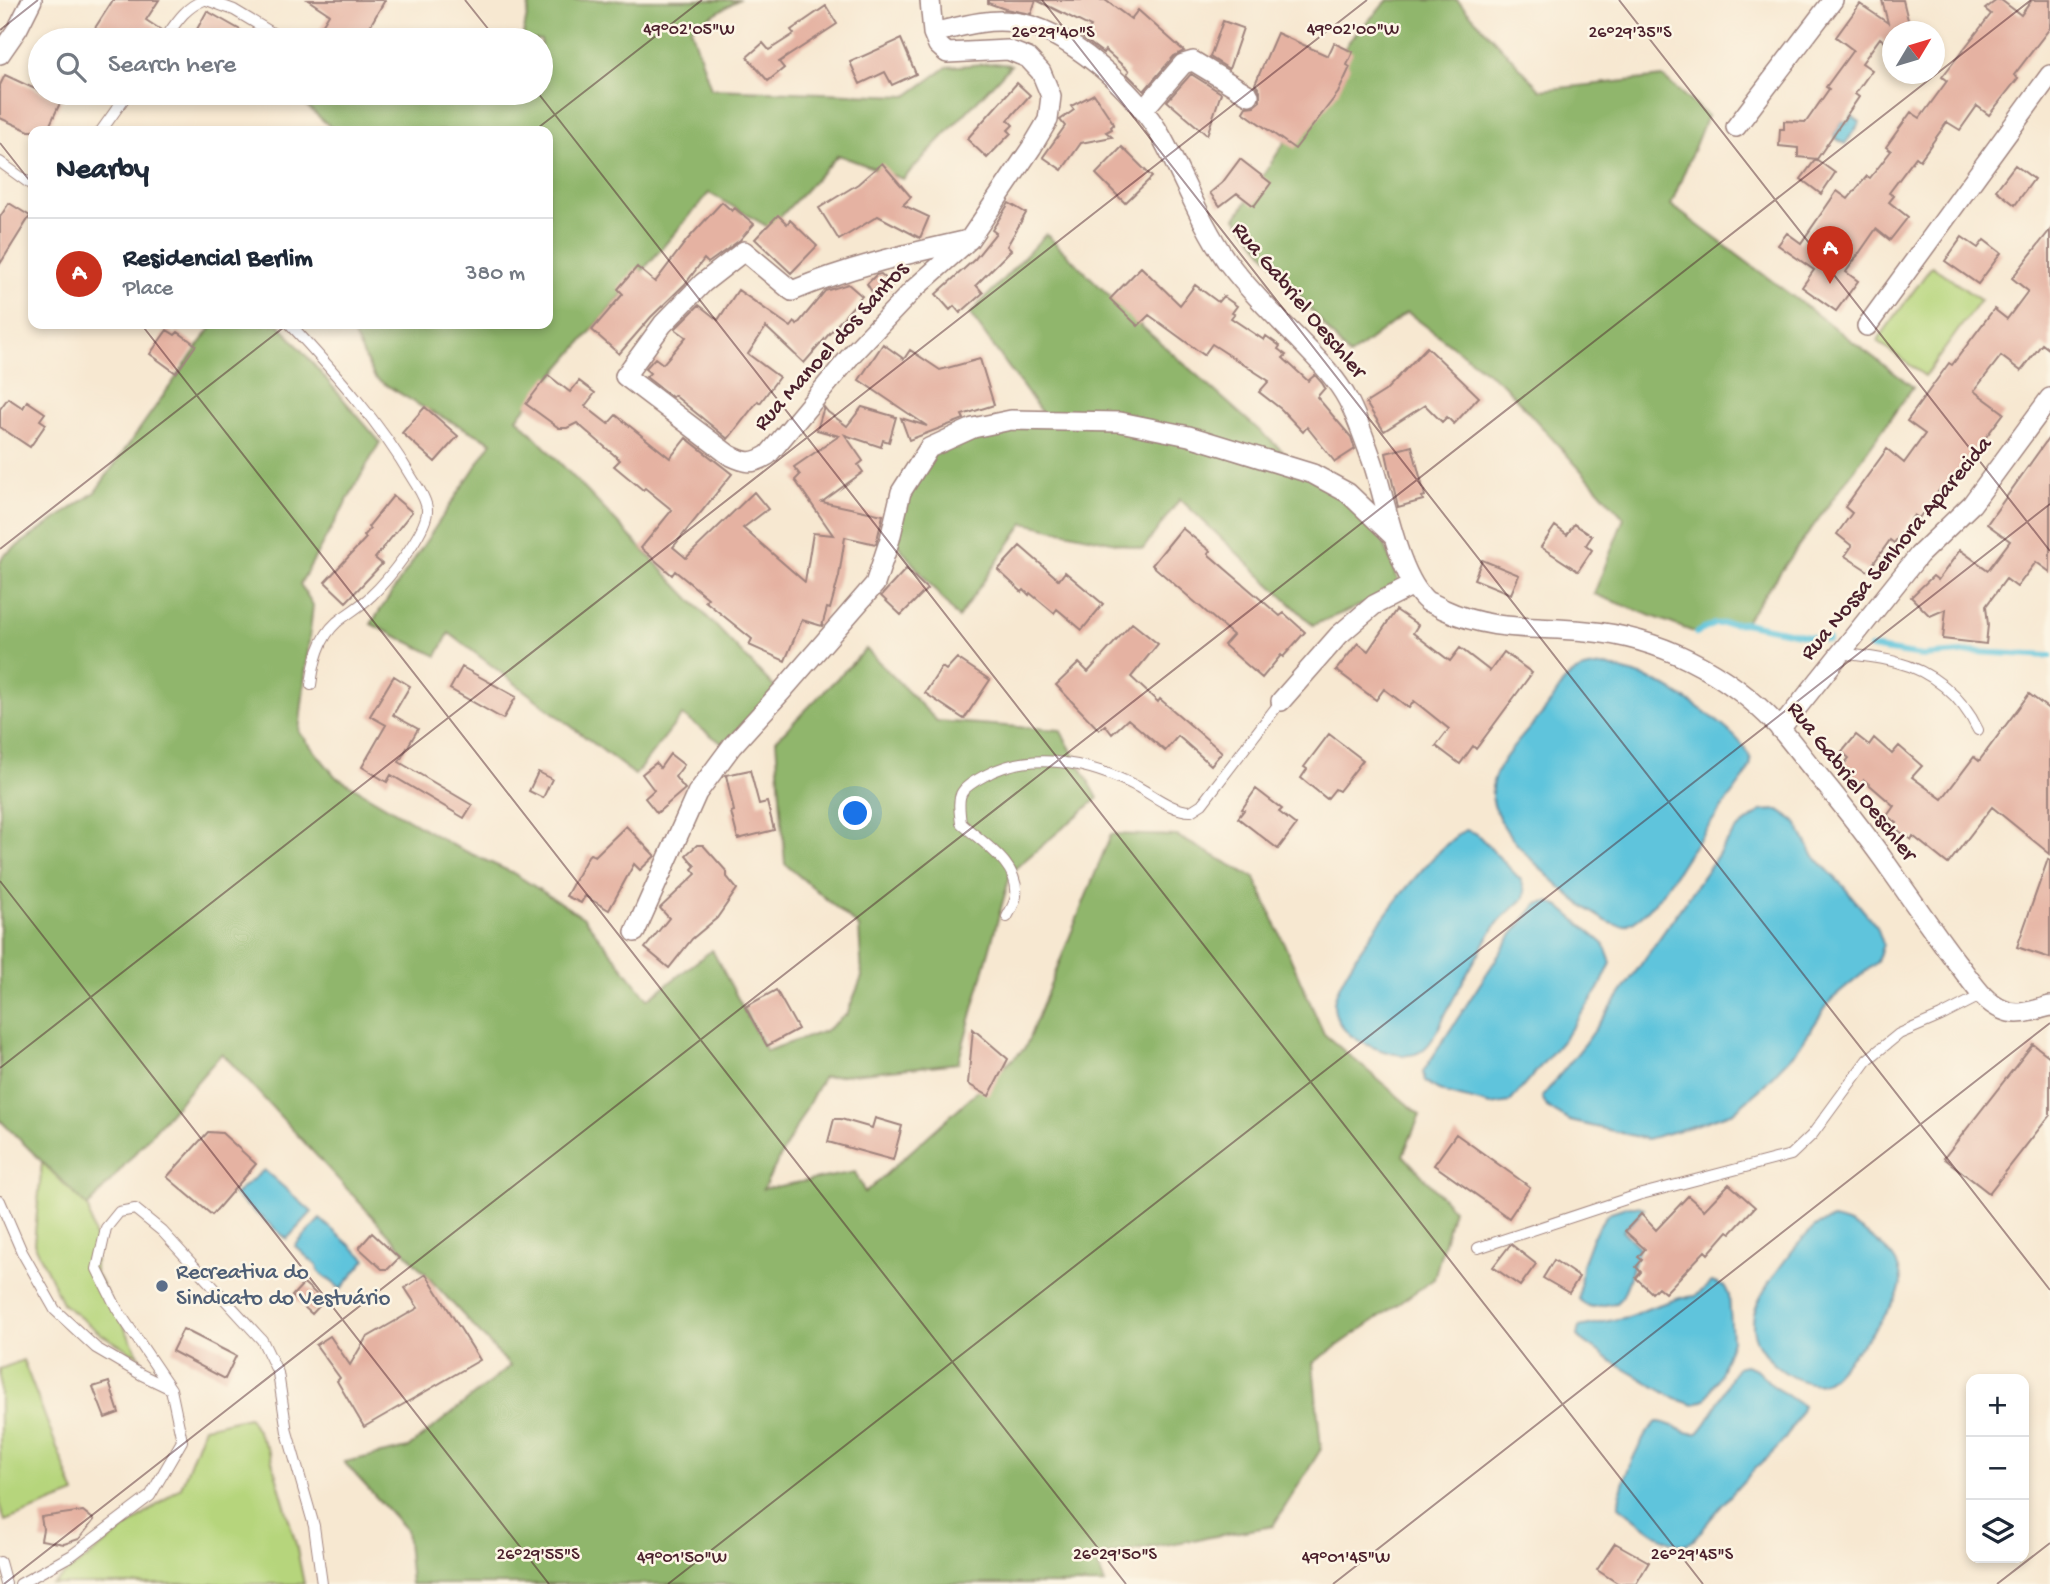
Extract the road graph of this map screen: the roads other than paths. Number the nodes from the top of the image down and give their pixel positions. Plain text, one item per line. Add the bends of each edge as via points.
1 (32, 0) edge
2 (206, 0) edge
3 (930, 0) edge
4 (1833, 0) edge
5 (172, 28) edge
6 (264, 28) edge
7 (933, 33) junction
8 (0, 54) edge
9 (2050, 75) edge
10 (1249, 95) dead end
11 (119, 105) edge
12 (1144, 109) junction
13 (105, 126) edge
14 (1736, 127) dead end
15 (0, 162) edge
16 (28, 182) edge
17 (969, 240) junction
18 (1867, 327) dead end
19 (294, 329) edge
20 (2050, 398) edge
21 (1394, 537) junction
22 (1413, 585) junction
23 (1841, 653) junction
24 (311, 685) dead end
25 (1281, 701) joint
26 (1780, 729) junction
27 (1978, 730) dead end
28 (1007, 917) dead end
29 (635, 932) dead end
30 (1982, 995) junction
31 (2050, 1006) edge
32 (0, 1201) edge
33 (1478, 1248) dead end
34 (171, 1388) junction
35 (0, 1562) edge
36 (6, 1584) edge
37 (20, 1584) edge
38 (322, 1584) edge

1 - 8 street
2 - 5 lane via 183,12
2 - 6 lane
3 - 7 street
4 - 14 street
7 - 12 street, Rua Gabriel Oeschler via 982,22 1013,22 1046,31 1080,52
7 - 17 street, Rua Manoel dos Santos via 947,53 1008,50 1028,58 1041,72 1051,96 1048,120
9 - 18 street
10 - 12 street via 1193,61 1183,64
11 - 13 lane
12 - 21 street, Rua Gabriel Oeschler via 1227,261 1323,365 1348,399 1373,461
15 - 16 lane
17 - 17 street, Rua Manoel dos Santos via 915,288 854,352 768,455 756,462 729,455 625,376 663,324 744,251 792,291 867,263
19 - 24 lane via 375,421 423,497 427,512 416,540 395,568 371,597 335,624 323,640
20 - 23 street, Rua Nossa Senhora Aparecida via 1972,504 1919,555
21 - 22 street, Rua Gabriel Oeschler
21 - 29 street via 1348,493 1313,474 1189,436 1120,422 1011,420 973,428 929,448 901,492 875,584 732,746 697,793
22 - 25 street via 1374,605 1339,635
22 - 26 street, Rua Gabriel Oeschler via 1429,602 1471,621 1611,634 1679,655 1741,692
23 - 26 street, Rua Nossa Senhora Aparecida
23 - 27 lane via 1896,662 1930,674 1954,694
25 - 28 lane via 1202,804 1191,811 1125,780 1070,762 1031,761 997,769 965,786 958,801 961,823 1006,865 1015,881 1016,897
26 - 30 street, Rua Gabriel Oeschler via 1847,810
30 - 31 street, Rua Gabriel Oeschler via 2013,1013
30 - 33 lane via 1899,1034 1867,1060 1812,1135 1791,1155 1638,1195
32 - 34 lane via 55,1310 96,1348
34 - 37 lane via 182,1441 150,1496 72,1555
34 - 38 lane via 117,1309 97,1269 106,1228 119,1212 135,1209 162,1231 262,1340 278,1373 287,1432 314,1525
35 - 36 lane

